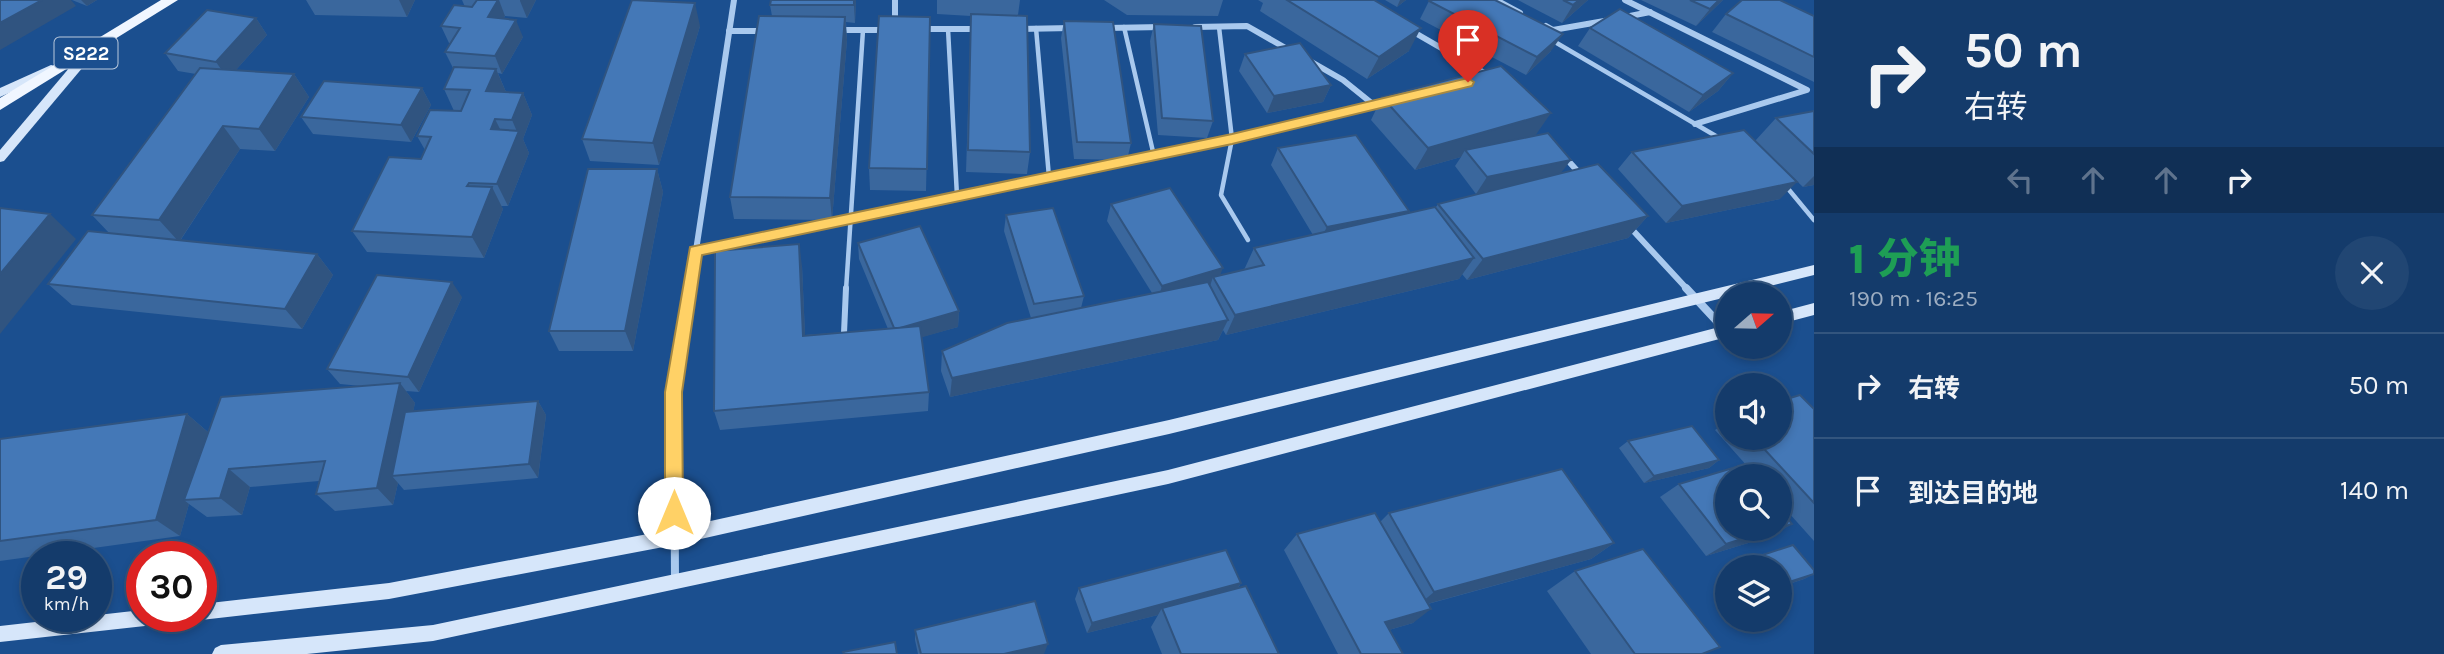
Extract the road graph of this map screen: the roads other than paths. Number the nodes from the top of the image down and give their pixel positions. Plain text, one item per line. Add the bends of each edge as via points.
1 (171, 0) edge
2 (734, 0) edge
3 (895, 0) edge
4 (1496, 0) edge
5 (1625, 0) edge
6 (1650, 12) junction
7 (1530, 18) edge
8 (1541, 24) edge
9 (1124, 27) junction
10 (1165, 27) edge
11 (1192, 27) edge
12 (1219, 27) junction
13 (1036, 28) junction
14 (1074, 28) edge
15 (1099, 28) edge
16 (909, 29) edge
17 (948, 29) junction
18 (986, 29) edge
19 (1011, 29) edge
20 (1408, 29) edge
21 (836, 30) edge
22 (863, 30) junction
23 (1553, 30) junction
24 (729, 31) junction
25 (769, 31) edge
26 (90, 51) junction
27 (1478, 80) edge
28 (0, 93) edge
29 (1400, 99) edge
30 (0, 105) edge
31 (1374, 105) junction
32 (1695, 124) junction
33 (1232, 139) junction
34 (1729, 144) edge
35 (1556, 148) edge
36 (1154, 156) junction
37 (0, 158) edge
38 (1049, 177) junction
39 (1584, 178) edge
40 (1782, 181) edge
41 (957, 196) junction
42 (1622, 218) edge
43 (849, 219) junction
44 (1814, 220) edge
45 (1248, 240) dead end
46 (695, 251) junction
47 (1814, 270) edge
48 (1696, 299) junction
49 (1814, 309) edge
50 (1792, 315) edge
51 (1715, 319) edge
52 (844, 333) edge
53 (1715, 334) edge
54 (674, 537) junction
55 (675, 581) junction
56 (217, 610) edge
57 (126, 620) edge
58 (0, 634) edge
59 (221, 654) edge

1 - 26 main road, S222
2 - 24 street
3 - 22 street via 895,29
4 - 7 street
5 - 6 street
6 - 23 street
6 - 32 street via 1807,90
8 - 23 street
9 - 10 street
9 - 15 street
9 - 36 lane
11 - 12 street
12 - 31 street via 1247,26 1343,80
12 - 33 lane
13 - 14 street
13 - 19 street
13 - 38 lane
16 - 17 street
17 - 18 street
17 - 41 lane
20 - 27 street via 1491,77
21 - 22 street
22 - 43 lane
23 - 32 lane via 1555,42
24 - 25 street
24 - 46 street
26 - 28 main road
26 - 30 main road, S222
26 - 37 main road
29 - 31 street
31 - 33 street
32 - 34 lane
33 - 36 street
33 - 45 lane via 1221,195
35 - 39 street
36 - 38 street
38 - 41 street
40 - 44 lane
41 - 43 street
42 - 48 street
43 - 46 street
43 - 52 lane
46 - 54 street via 674,392
47 - 48 main road
48 - 51 street
48 - 54 main road via 1169,427
49 - 50 main road
53 - 55 main road via 1168,477
54 - 55 street
54 - 56 main road via 389,591
55 - 59 main road via 432,632
57 - 58 main road

